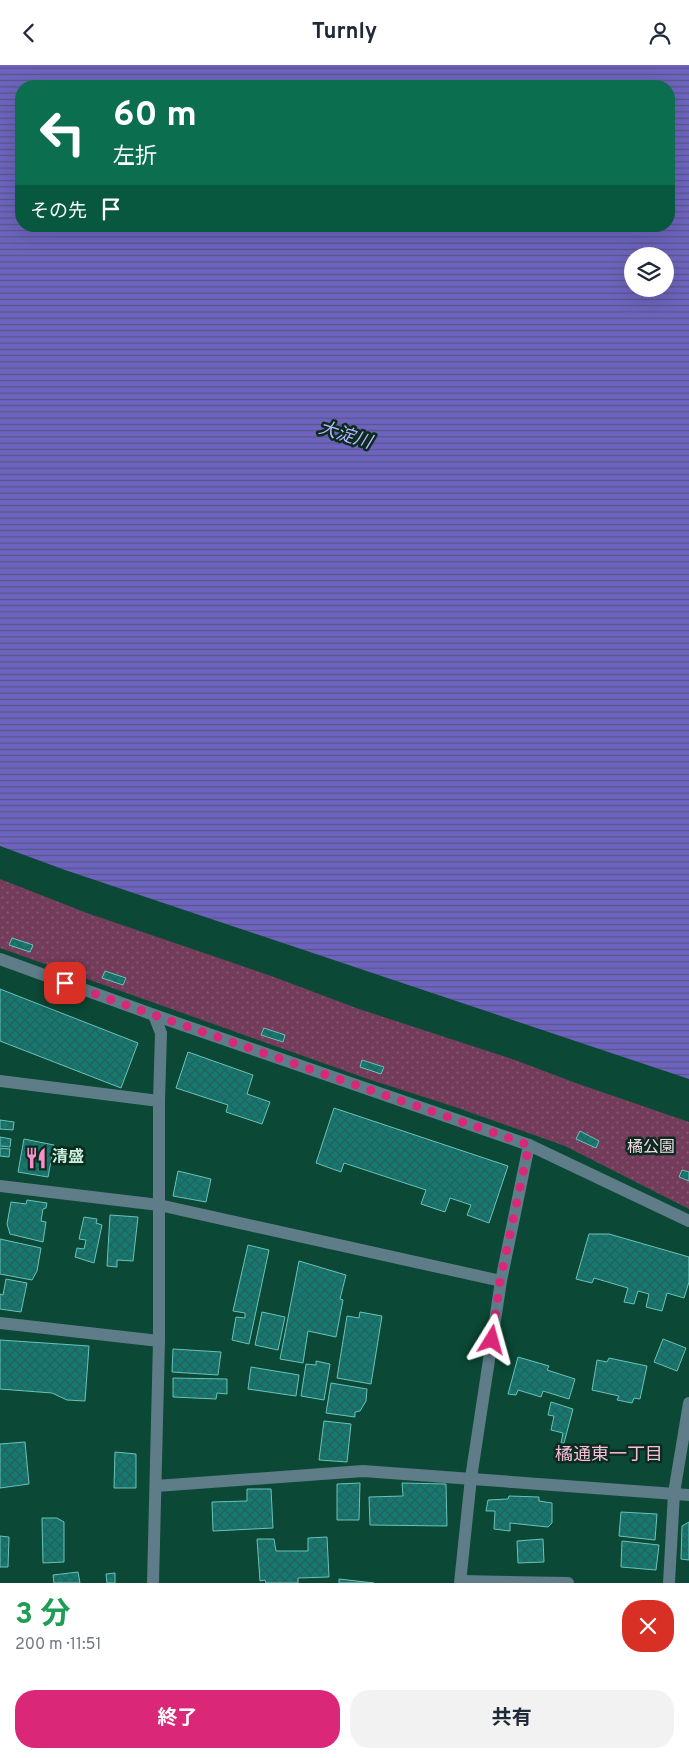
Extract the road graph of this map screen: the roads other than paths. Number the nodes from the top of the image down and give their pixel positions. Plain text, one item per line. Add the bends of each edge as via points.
1 (0, 959) edge
2 (154, 1015) junction
3 (0, 1081) edge
4 (159, 1101) junction
5 (529, 1145) junction
6 (0, 1186) edge
7 (159, 1205) junction
8 (689, 1221) edge
9 (500, 1281) junction
10 (0, 1323) edge
11 (159, 1341) junction
12 (689, 1403) edge
13 (471, 1478) junction
14 (156, 1486) junction
15 (674, 1493) junction
16 (689, 1495) edge
17 (460, 1582) edge
18 (153, 1583) edge
19 (568, 1583) edge
20 (670, 1583) edge

1 - 2 street
2 - 4 street via 161,1033
2 - 5 street
3 - 4 street
4 - 7 street
5 - 8 street
5 - 9 street
6 - 7 street
7 - 9 street
7 - 11 street
9 - 13 street
10 - 11 street
11 - 14 street
12 - 15 street
13 - 14 street via 363,1471
13 - 15 street
13 - 17 street
14 - 18 street
15 - 16 street
15 - 20 street
17 - 19 street

